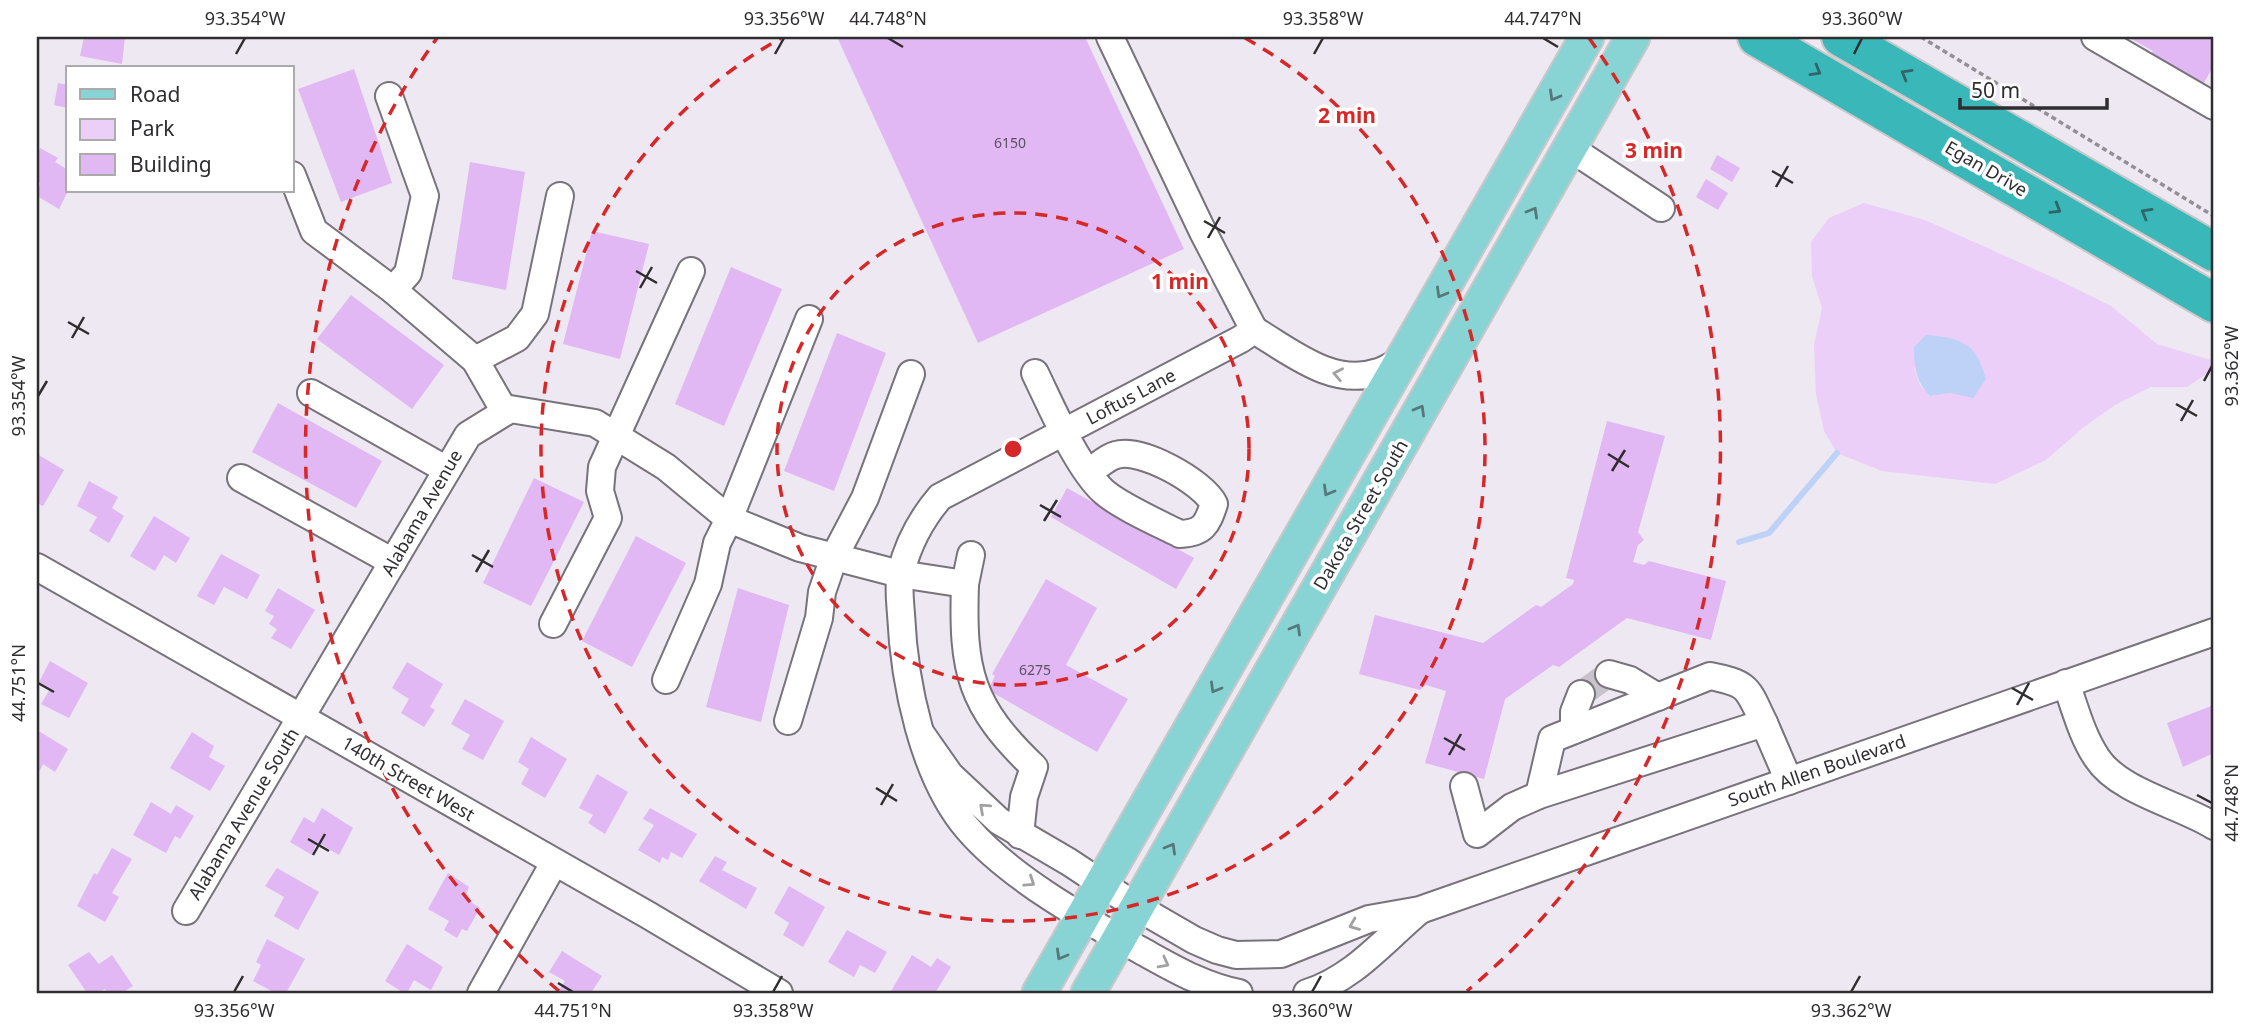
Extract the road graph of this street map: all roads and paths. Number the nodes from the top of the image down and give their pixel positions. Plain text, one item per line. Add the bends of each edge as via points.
1 (1110, 37) edge
2 (1587, 37) edge
3 (1633, 37) edge
4 (1757, 37) edge
5 (1841, 37) edge
6 (1921, 37) edge
7 (2095, 37) edge
8 (389, 96) dead end
9 (2214, 106) edge
10 (1570, 148) junction
11 (294, 180) edge
12 (560, 196) dead end
13 (1661, 208) dead end
14 (2212, 236) edge
15 (691, 271) dead end
16 (393, 290) junction
17 (2214, 303) edge
18 (809, 319) dead end
19 (1254, 330) junction
20 (475, 359) junction
21 (1402, 360) junction
22 (1035, 373) dead end
23 (911, 374) dead end
24 (311, 393) dead end
25 (505, 412) junction
26 (1065, 432) junction
27 (617, 436) junction
28 (447, 470) junction
29 (1089, 472) dead end
30 (241, 478) dead end
31 (729, 519) junction
32 (971, 555) dead end
33 (834, 557) junction
34 (393, 562) junction
35 (37, 567) edge
36 (900, 574) junction
37 (965, 584) junction
38 (553, 624) dead end
39 (2214, 632) edge
40 (1609, 674) dead end
41 (666, 680) dead end
42 (2066, 683) junction
43 (1581, 694) tunnel mouth
44 (1658, 697) junction
45 (302, 717) junction
46 (788, 721) dead end
47 (1764, 723) junction
48 (1574, 730) junction
49 (925, 745) junction
50 (1789, 781) junction
51 (1464, 786) dead end
52 (1539, 795) junction
53 (2214, 826) edge
54 (1020, 835) junction
55 (554, 863) junction
56 (1102, 886) junction
57 (1137, 907) junction
58 (1420, 910) junction
59 (186, 911) dead end
60 (1083, 917) junction
61 (1119, 938) junction
62 (481, 993) edge
63 (779, 993) edge
64 (1039, 993) edge
65 (1088, 993) edge
66 (1239, 993) edge
67 (1307, 993) edge

1 - 19 street
2 -> 21 main road
3 - 10 main road, Dakota Street South
4 -> 17 highway, Egan Drive
14 -> 5 highway
6 - 14 path
7 - 9 street
8 - 16 street via 425,196 408,274
10 - 13 street
57 -> 10 main road, Dakota Street South
11 - 16 street via 313,230
12 - 20 street via 535,314 517,338
15 - 27 street
16 - 20 street
18 - 31 street
21 -> 19 street via 1378,373 1345,376 1325,371
19 - 26 street, Loftus Lane
20 - 25 street
21 -> 56 main road
22 - 26 street
23 - 33 street via 865,498
24 - 28 street
25 - 27 street via 510,409 595,423
25 - 28 street, Alabama Avenue via 468,435
26 - 29 street
26 - 36 street, Loftus Lane via 940,497 919,525
27 - 31 street via 666,467
27 - 38 street via 602,467 600,491 608,518
28 - 34 street, Alabama Avenue
30 - 34 street
31 - 33 street
31 - 41 street via 717,543 708,584
32 - 37 street
33 - 36 street
33 - 46 street
34 - 45 street, Alabama Avenue
35 - 45 street, 140th Street West
36 - 37 street
36 - 49 street, Loftus Lane via 907,681
37 - 54 street via 969,672 983,709 1007,742 1034,767 1024,797
39 - 42 street, South Allen Boulevard
40 - 44 street
42 - 50 street, South Allen Boulevard
42 - 53 street via 2099,761 2123,782
43 - 48 street
44 - 47 street via 1710,676 1738,681
44 - 48 street
45 - 55 street, 140th Street West
45 - 59 street, Alabama Avenue South
47 - 50 street
47 - 52 street
48 - 52 street via 1552,739
54 -> 49 street, Loftus Lane via 950,775
49 -> 60 street, Loftus Lane via 946,798 968,829 996,857
50 - 58 street, South Allen Boulevard
51 - 52 street via 1477,834 1512,807
54 - 56 street, Loftus Lane
55 - 62 street
55 - 63 street, 140th Street West
56 - 57 street, South Allen Boulevard
56 - 60 main road
58 -> 57 street, South Allen Boulevard via 1369,919 1281,954 1236,956 1194,940
57 - 61 main road, Dakota Street South
58 - 67 street, South Allen Boulevard via 1359,966 1327,987
60 - 61 street
60 -> 64 main road
61 - 65 main road, Dakota Street South
61 -> 66 street via 1188,976

